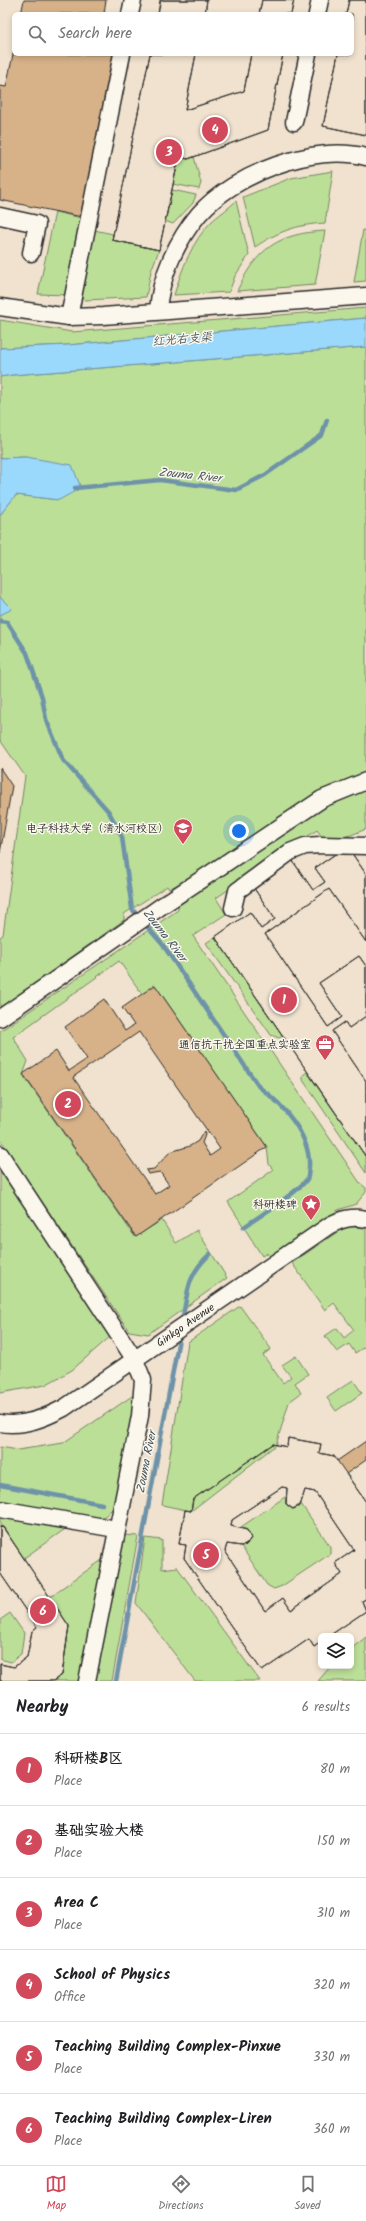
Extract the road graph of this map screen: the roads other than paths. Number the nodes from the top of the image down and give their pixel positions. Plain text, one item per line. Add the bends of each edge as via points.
1 (133, 0) edge
2 (320, 0) edge
3 (130, 12) edge
4 (317, 12) edge
5 (122, 56) edge
6 (308, 56) edge
7 (294, 122) dead end
8 (366, 157) edge
9 (0, 216) edge
10 (31, 253) dead end
11 (366, 296) edge
12 (0, 307) edge
13 (158, 311) junction
14 (69, 317) junction
15 (366, 781) edge
16 (366, 846) edge
17 (233, 908) dead end
18 (0, 1018) edge
19 (0, 1154) edge
20 (366, 1219) edge
21 (135, 1360) junction
22 (0, 1423) edge
23 (0, 1509) edge
24 (116, 1529) junction
25 (87, 1681) edge

1 - 3 street
2 - 4 street
5 - 14 street
6 - 7 street
8 - 13 street via 339,154 312,156 286,162 236,184 221,195 200,214 185,235 168,267 159,295
9 - 10 street via 37,224
11 - 13 street
12 - 14 street
13 - 14 street
15 - 18 street via 322,799 163,904
16 - 17 street via 320,844 290,852 237,891
19 - 21 street
20 - 21 street, Ginkgo Avenue via 343,1219 330,1225
21 - 22 street, Ginkgo Avenue via 50,1416 26,1423
21 - 24 street via 143,1380 143,1394
23 - 24 street
24 - 25 street

